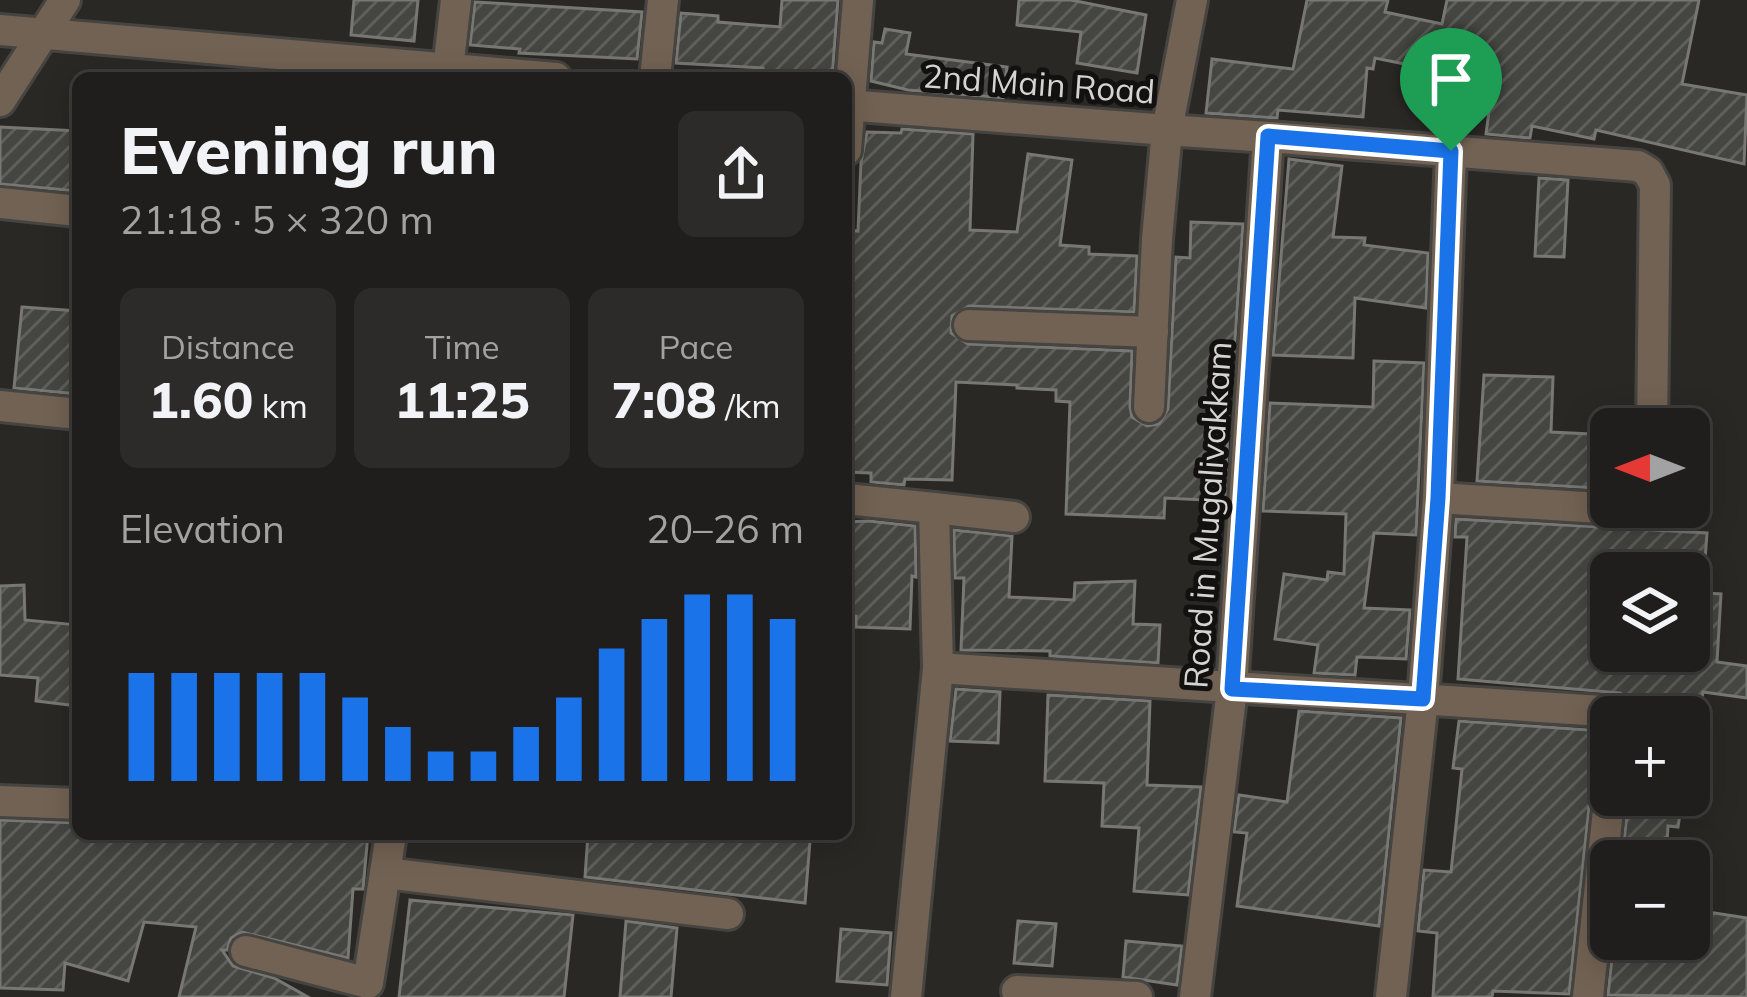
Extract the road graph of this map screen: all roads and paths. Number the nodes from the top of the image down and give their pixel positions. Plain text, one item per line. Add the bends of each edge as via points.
1 (65, 0) edge
2 (456, 0) edge
3 (663, 0) edge
4 (858, 0) edge
5 (1192, 0) edge
6 (0, 30) edge
7 (45, 33) junction
8 (245, 64) edge
9 (425, 72) edge
10 (447, 72) edge
11 (656, 72) edge
12 (852, 72) edge
13 (0, 101) edge
14 (852, 105) edge
15 (1168, 130) junction
16 (1268, 136) junction
17 (1451, 151) junction
18 (0, 203) edge
19 (72, 210) edge
20 (969, 326) dead end
21 (1153, 332) junction
22 (0, 406) edge
23 (1149, 407) dead end
24 (1652, 408) edge
25 (72, 413) edge
26 (1438, 498) junction
27 (852, 500) edge
28 (1590, 507) edge
29 (934, 508) junction
30 (1015, 517) dead end
31 (938, 668) junction
32 (1232, 689) junction
33 (1423, 699) junction
34 (1590, 710) edge
35 (0, 801) edge
36 (72, 804) edge
37 (1607, 816) edge
38 (390, 840) edge
39 (385, 873) junction
40 (728, 914) dead end
41 (246, 951) dead end
42 (1016, 991) dead end
43 (906, 997) edge
44 (1137, 997) edge
45 (1195, 997) edge
46 (1390, 997) edge
47 (1588, 997) edge

1 - 7 street
2 - 10 street
3 - 11 street
4 - 12 street
5 - 15 street, 2nd Main Road
6 - 7 street
7 - 8 street
7 - 13 street
8 - 9 street
14 - 15 street, 2nd Main Road
15 - 16 street
15 - 21 street
16 - 17 street
16 - 32 street, Road in Mugalivakkam
17 - 24 street via 1648,172 1655,185
17 - 26 street
18 - 19 street
20 - 21 street
21 - 23 street
22 - 25 street
26 - 28 street
26 - 33 street
27 - 29 street
29 - 30 street
29 - 31 street
31 - 32 street
31 - 43 street
32 - 33 street
32 - 45 street, Road in Mugalivakkam
33 - 34 street
33 - 46 street
35 - 36 street
37 - 47 street
38 - 39 street
39 - 40 street
39 - 41 street via 368,983
42 - 44 street

